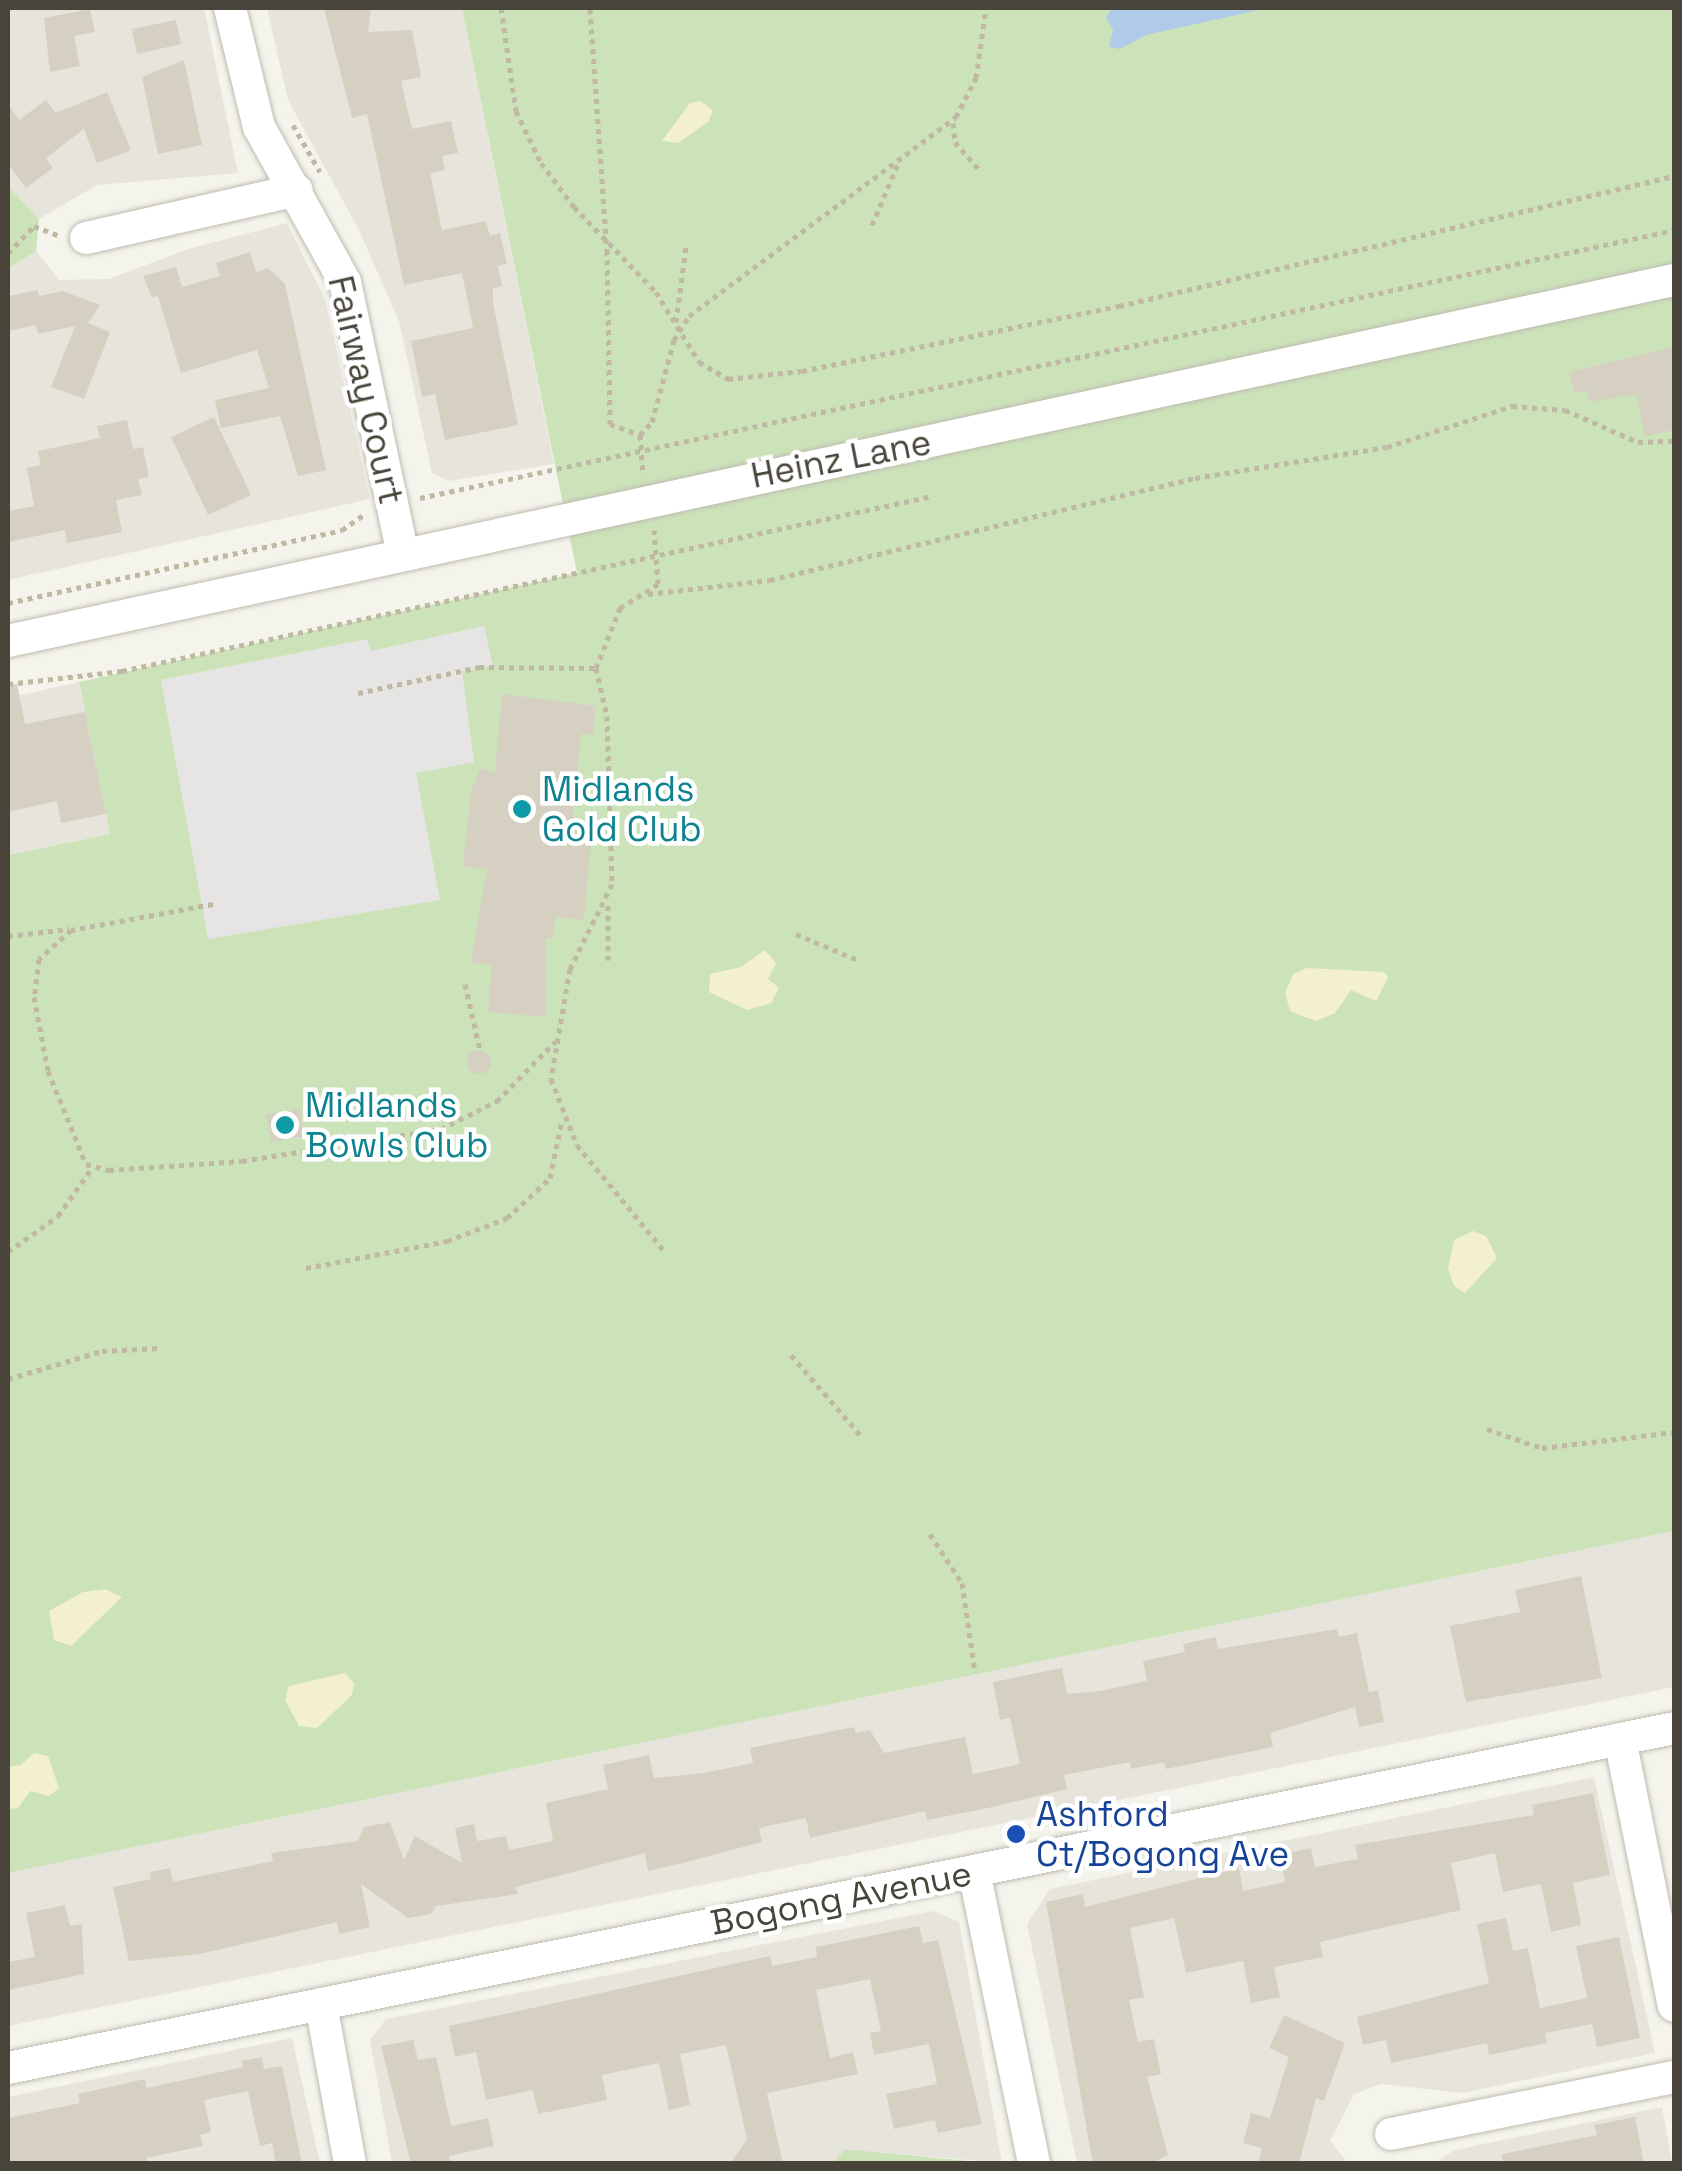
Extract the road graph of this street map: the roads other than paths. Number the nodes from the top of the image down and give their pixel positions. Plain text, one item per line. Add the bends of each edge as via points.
1 (230, 8) edge
2 (310, 184) junction
3 (86, 238) road end
4 (1674, 280) edge
5 (404, 555) junction
6 (8, 641) edge
7 (1674, 1728) edge
8 (1620, 1739) junction
9 (974, 1871) junction
10 (321, 2004) junction
11 (1674, 2006) edge
12 (8, 2068) edge
13 (1674, 2077) edge
14 (1391, 2134) dead end
15 (350, 2164) edge
16 (1034, 2164) edge

1 - 2 street, Fairway Court via 254,114
2 - 3 street
2 - 5 street, Fairway Court via 345,282
4 - 5 street, Heinz Lane
5 - 6 street, Heinz Lane
7 - 8 street, Bogong Avenue
8 - 9 street, Bogong Avenue
8 - 11 street
9 - 10 street, Bogong Avenue
9 - 16 street
10 - 12 street, Bogong Avenue
10 - 15 street
13 - 14 street

